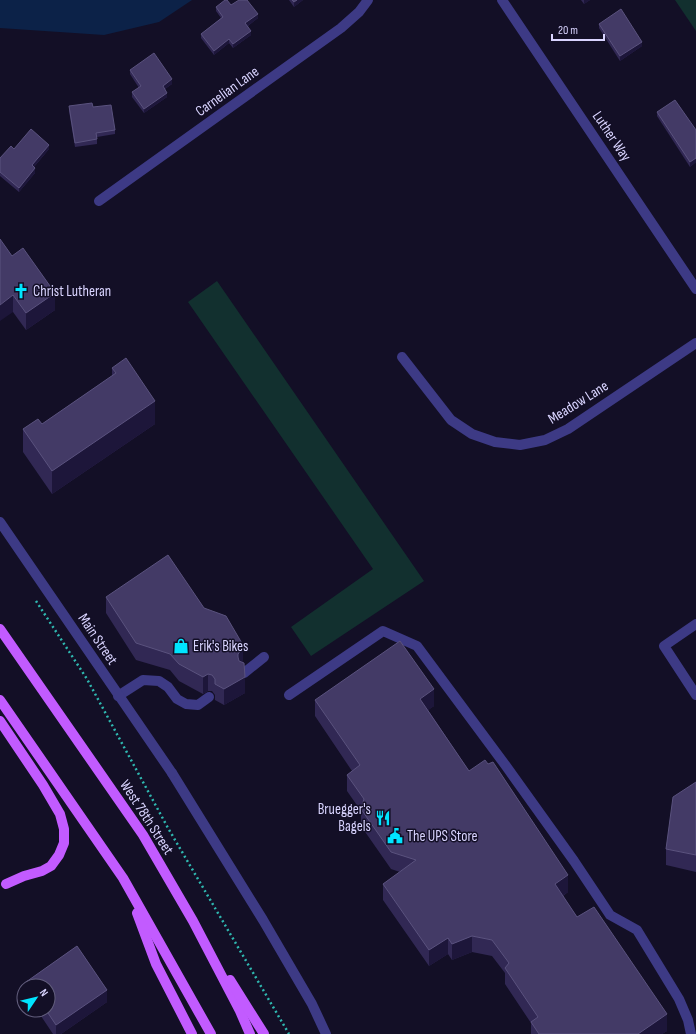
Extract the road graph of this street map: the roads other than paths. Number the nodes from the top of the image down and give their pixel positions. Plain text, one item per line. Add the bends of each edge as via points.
1 (368, 0) edge
2 (502, 0) edge
3 (100, 201) dead end
4 (696, 289) edge
5 (696, 343) edge
6 (402, 357) dead end
7 (0, 522) edge
8 (696, 624) edge
9 (0, 629) edge
10 (264, 657) dead end
11 (244, 673) edge
12 (289, 695) dead end
13 (696, 695) edge
14 (118, 696) junction
15 (209, 697) dead end
16 (0, 700) edge
17 (0, 722) edge
18 (123, 878) junction
19 (3, 886) edge
20 (193, 921) junction
21 (192, 1034) edge
22 (210, 1034) edge
23 (250, 1034) edge
24 (264, 1034) edge
25 (326, 1034) edge
26 (691, 1034) edge

1 - 3 street, Carnelian Lane via 341,28
2 - 4 street, Luther Way
5 - 6 street, Meadow Lane via 568,429 544,440 520,446 495,442 472,434 451,420
7 - 14 street, Main Street
8 - 13 street via 664,646
9 - 20 main road, West 78th Street via 143,836
10 - 11 street
12 - 26 street via 382,631 417,646 506,766 610,915 636,930 679,999
14 - 15 street via 143,680 159,681 168,687 177,699 186,704 198,705
14 - 25 street, Main Street via 172,773 263,920 312,1004
16 - 18 main road
17 - 19 main road via 44,785 60,814 64,829 64,843 52,866
18 - 21 main road via 156,964
18 - 22 main road
20 - 23 main road, West 78th Street
20 - 24 main road

